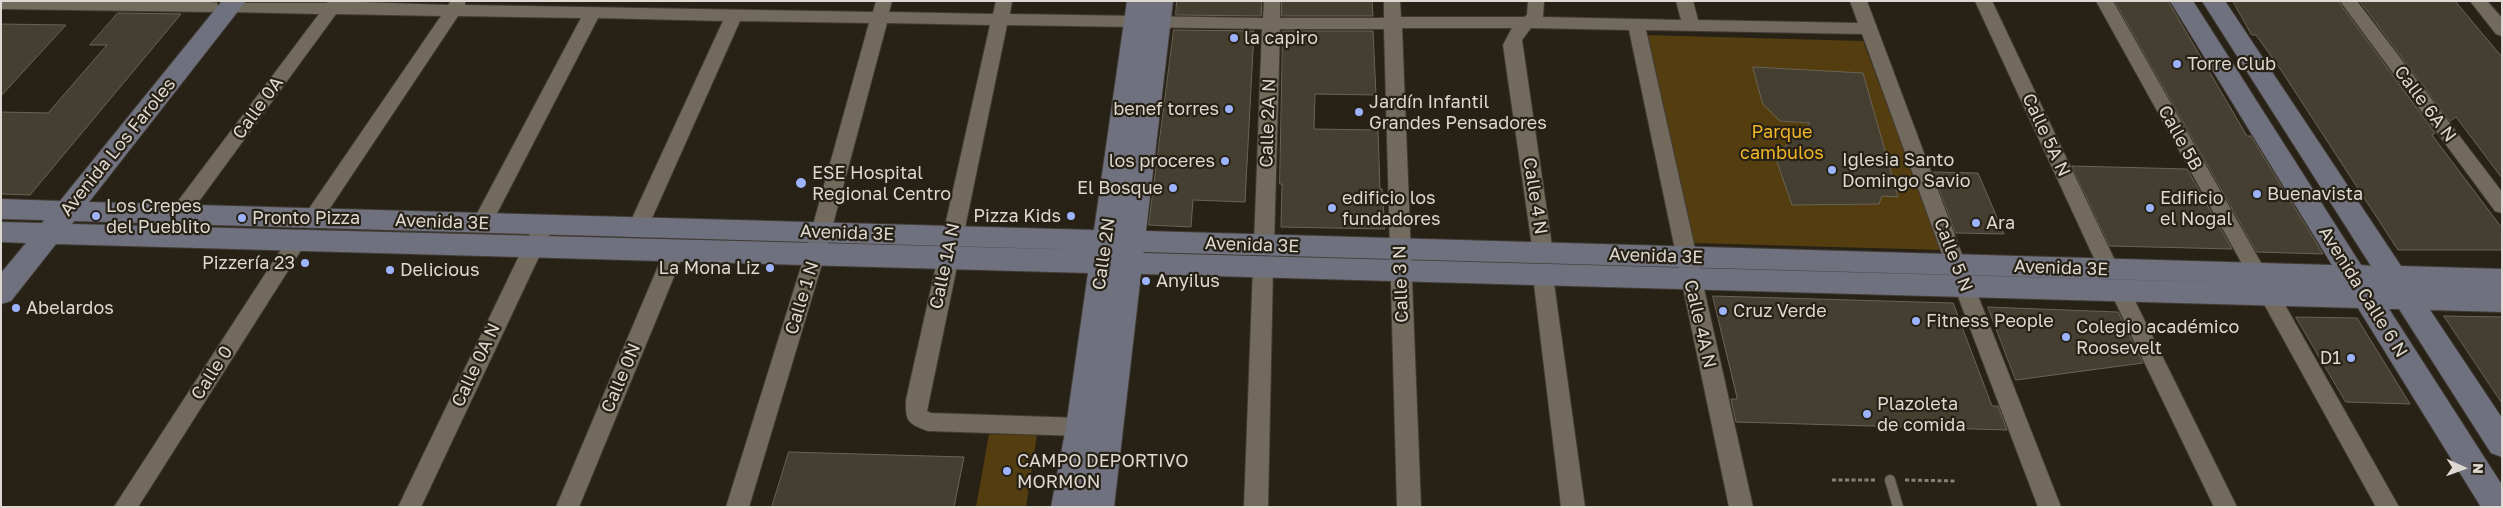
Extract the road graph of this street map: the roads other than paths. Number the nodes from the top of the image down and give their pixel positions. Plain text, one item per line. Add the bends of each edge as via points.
1 (1272, 1) edge
2 (1392, 1) edge
3 (1536, 1) edge
4 (1684, 1) edge
5 (1858, 1) edge
6 (1983, 1) edge
7 (2104, 1) edge
8 (2180, 1) edge
9 (2212, 1) edge
10 (2348, 1) edge
11 (2478, 1) edge
12 (1, 4) edge
13 (223, 4) edge
14 (334, 5) edge
15 (456, 6) edge
16 (670, 8) edge
17 (882, 9) edge
18 (1002, 10) edge
19 (1149, 11) edge
20 (592, 13) junction
21 (734, 15) junction
22 (1393, 22) junction
23 (1526, 22) junction
24 (1271, 24) junction
25 (1636, 24) junction
26 (1691, 25) junction
27 (1868, 29) junction
28 (2502, 30) edge
29 (2502, 206) edge
30 (1, 209) edge
31 (180, 214) junction
32 (482, 223) junction
33 (38, 224) edge
34 (638, 227) junction
35 (306, 229) junction
36 (538, 235) junction
37 (819, 243) junction
38 (949, 247) junction
39 (675, 250) junction
40 (1117, 251) junction
41 (1264, 256) junction
42 (1400, 261) junction
43 (1, 264) edge
44 (1543, 264) junction
45 (1687, 268) junction
46 (1961, 276) junction
47 (2114, 280) junction
48 (2502, 280) edge
49 (2263, 284) junction
50 (2360, 287) junction
51 (2401, 288) junction
52 (1, 293) edge
53 (2502, 301) edge
54 (1081, 426) junction
55 (2502, 444) edge
56 (1890, 480) dead end
57 (125, 507) edge
58 (409, 507) edge
59 (566, 507) edge
60 (737, 507) edge
61 (1067, 507) edge
62 (1098, 507) edge
63 (1256, 507) edge
64 (1409, 507) edge
65 (1574, 507) edge
66 (1740, 507) edge
67 (1898, 507) edge
68 (2050, 507) edge
69 (2226, 507) edge
70 (2388, 507) edge
71 (2498, 507) edge

1 - 24 street, Calle 2A N
2 - 22 street, Calle 3 N
3 - 23 street, Calle 4 N via 1535,17
4 - 26 street
5 - 27 street, Calle 5 N
6 - 47 street, Calle 5A N
7 - 49 street, Calle 5B
8 - 50 street, Avenida Calle 6 N
9 - 51 street, Avenida Calle 6 N
10 - 29 street, Calle 6A N
11 - 28 street
12 - 13 street
13 - 14 street
13 - 33 street, Avenida Los Faroles
14 - 15 street
14 - 31 street, Calle 0A
15 - 20 street
15 - 35 street, Calle 0
16 - 20 street
16 - 21 street
17 - 18 street
17 - 21 street
17 - 37 street, Calle 1 N
18 - 19 street
18 - 38 street, Calle 1A N
19 - 24 street
19 - 40 street, Calle 2N
20 - 32 street
21 - 34 street
22 - 23 street
22 - 24 street
22 - 42 street, Calle 3 N
23 - 25 street
23 - 44 street, Calle 4 N via 1513,36 1512,45
24 - 41 street, Calle 2A N
25 - 26 street
25 - 45 street, Calle 4A N
26 - 27 street
27 - 46 street, Calle 5 N
30 - 33 street, Avenida 3E
31 - 33 street, Avenida 3E
31 - 35 street, Avenida 3E
32 - 35 street, Avenida 3E
32 - 36 street, Avenida 3E
33 - 35 street, Avenida 3E
33 - 43 street, Avenida Los Faroles
33 - 52 street, Avenida Los Faroles
34 - 36 street, Avenida 3E
34 - 37 street, Avenida 3E
35 - 36 street, Avenida 3E
35 - 57 street, Calle 0
36 - 39 street, Avenida 3E
36 - 58 street, Calle 0A N
37 - 38 street, Avenida 3E
37 - 39 street, Avenida 3E
37 - 60 street, Calle 1 N
38 - 40 street, Avenida 3E
38 - 54 street, Calle 1A N via 916,415 928,422
39 - 59 street, Calle 0N
40 - 41 street, Avenida 3E
40 - 54 street, Calle 2N
40 - 62 street, Calle 2N
41 - 42 street, Avenida 3E
41 - 63 street, Calle 2A N
42 - 44 street, Avenida 3E
42 - 64 street, Calle 3 N
44 - 45 street, Avenida 3E
44 - 65 street, Calle 4 N
45 - 46 street, Avenida 3E
45 - 46 street, Avenida 3E via 1796,260
45 - 66 street, Calle 4A N
46 - 47 street, Avenida 3E
46 - 68 street, Calle 5 N
47 - 49 street, Avenida 3E
47 - 69 street, Calle 5A N
48 - 51 street, Avenida 3E
49 - 50 street, Avenida 3E
49 - 70 street, Calle 5B
50 - 51 street, Avenida 3E
50 - 71 street, Avenida Calle 6 N
51 - 53 street, Avenida 3E
51 - 55 street, Avenida Calle 6 N
54 - 61 street, Calle 2N
56 - 67 lane

